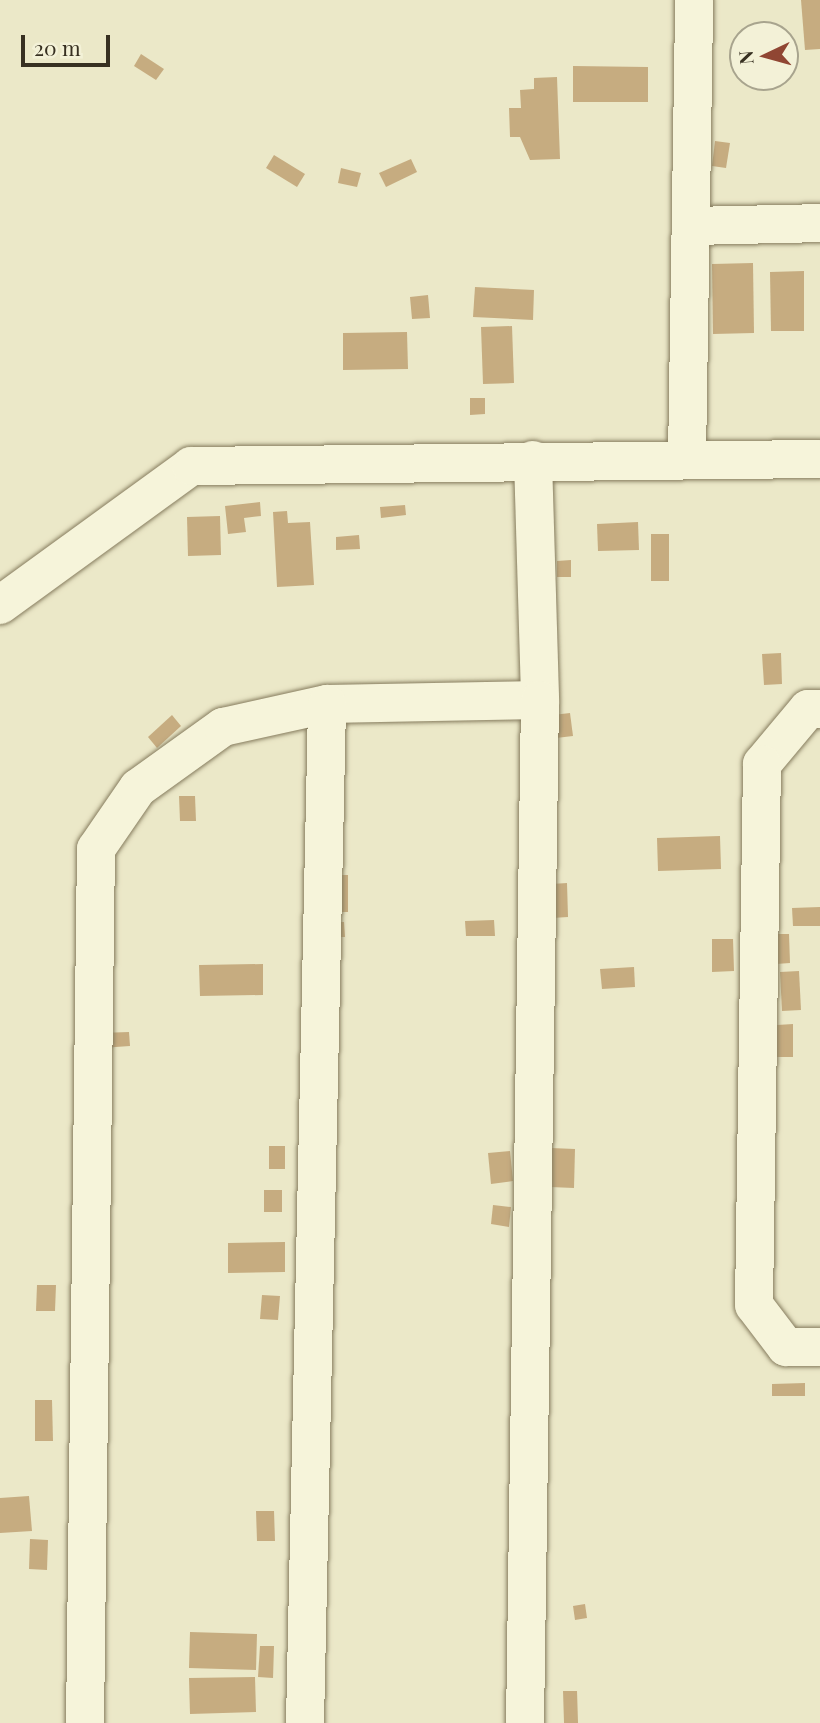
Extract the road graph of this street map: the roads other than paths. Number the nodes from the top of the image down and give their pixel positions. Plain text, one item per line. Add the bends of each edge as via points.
1 (694, 0) edge
2 (820, 223) edge
3 (692, 226) junction
4 (687, 458) junction
5 (820, 459) edge
6 (533, 460) junction
7 (0, 605) edge
8 (540, 700) junction
9 (327, 704) junction
10 (820, 709) edge
11 (820, 1347) edge
12 (85, 1723) edge
13 (305, 1723) edge
14 (525, 1723) edge

1 - 3 street
2 - 3 street
3 - 4 street
4 - 5 street
4 - 6 street
6 - 7 street via 191,466
6 - 8 street
8 - 9 street
8 - 14 street
9 - 12 street via 223,727 138,788 96,849
9 - 13 street
10 - 11 street via 807,709 762,764 754,1305 786,1347

